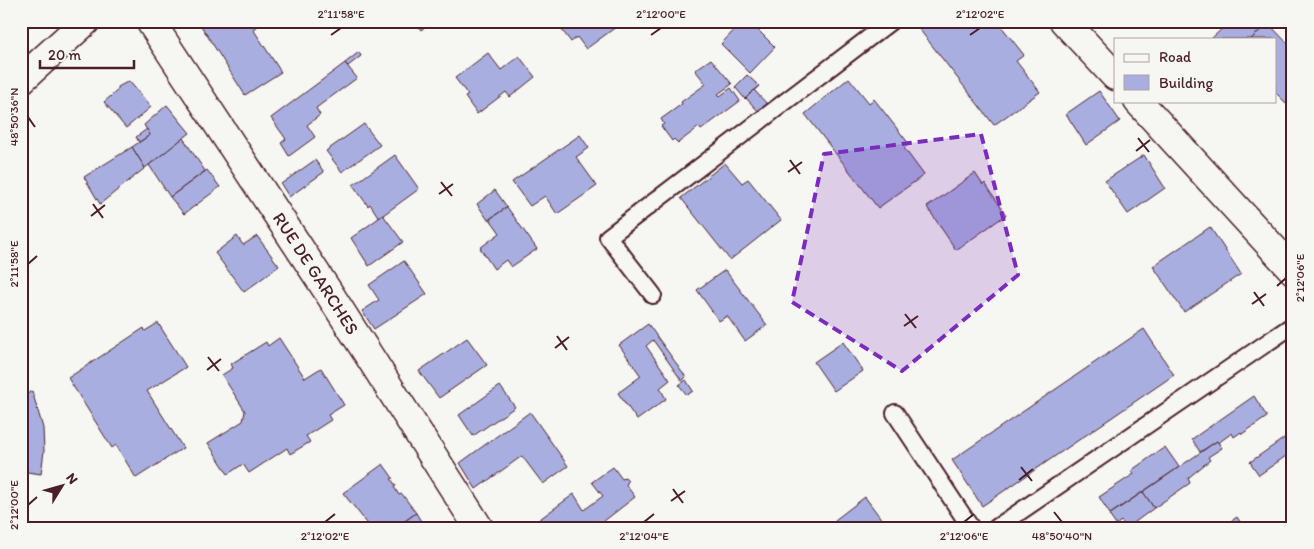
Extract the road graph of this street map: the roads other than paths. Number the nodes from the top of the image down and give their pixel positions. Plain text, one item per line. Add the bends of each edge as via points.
1 (86, 21) edge
2 (150, 21) edge
3 (891, 21) edge
4 (1064, 21) edge
5 (1114, 75) edge
6 (21, 80) edge
7 (1139, 102) edge
8 (1287, 254) edge
9 (652, 295) dead end
10 (1293, 325) edge
11 (895, 413) dead end
12 (479, 528) edge
13 (971, 528) edge
14 (996, 528) edge

1 - 6 street
2 - 12 street, RUE DE GARCHES
3 - 9 lane via 608,237
4 - 5 street
7 - 8 street
10 - 14 lane
11 - 13 lane

